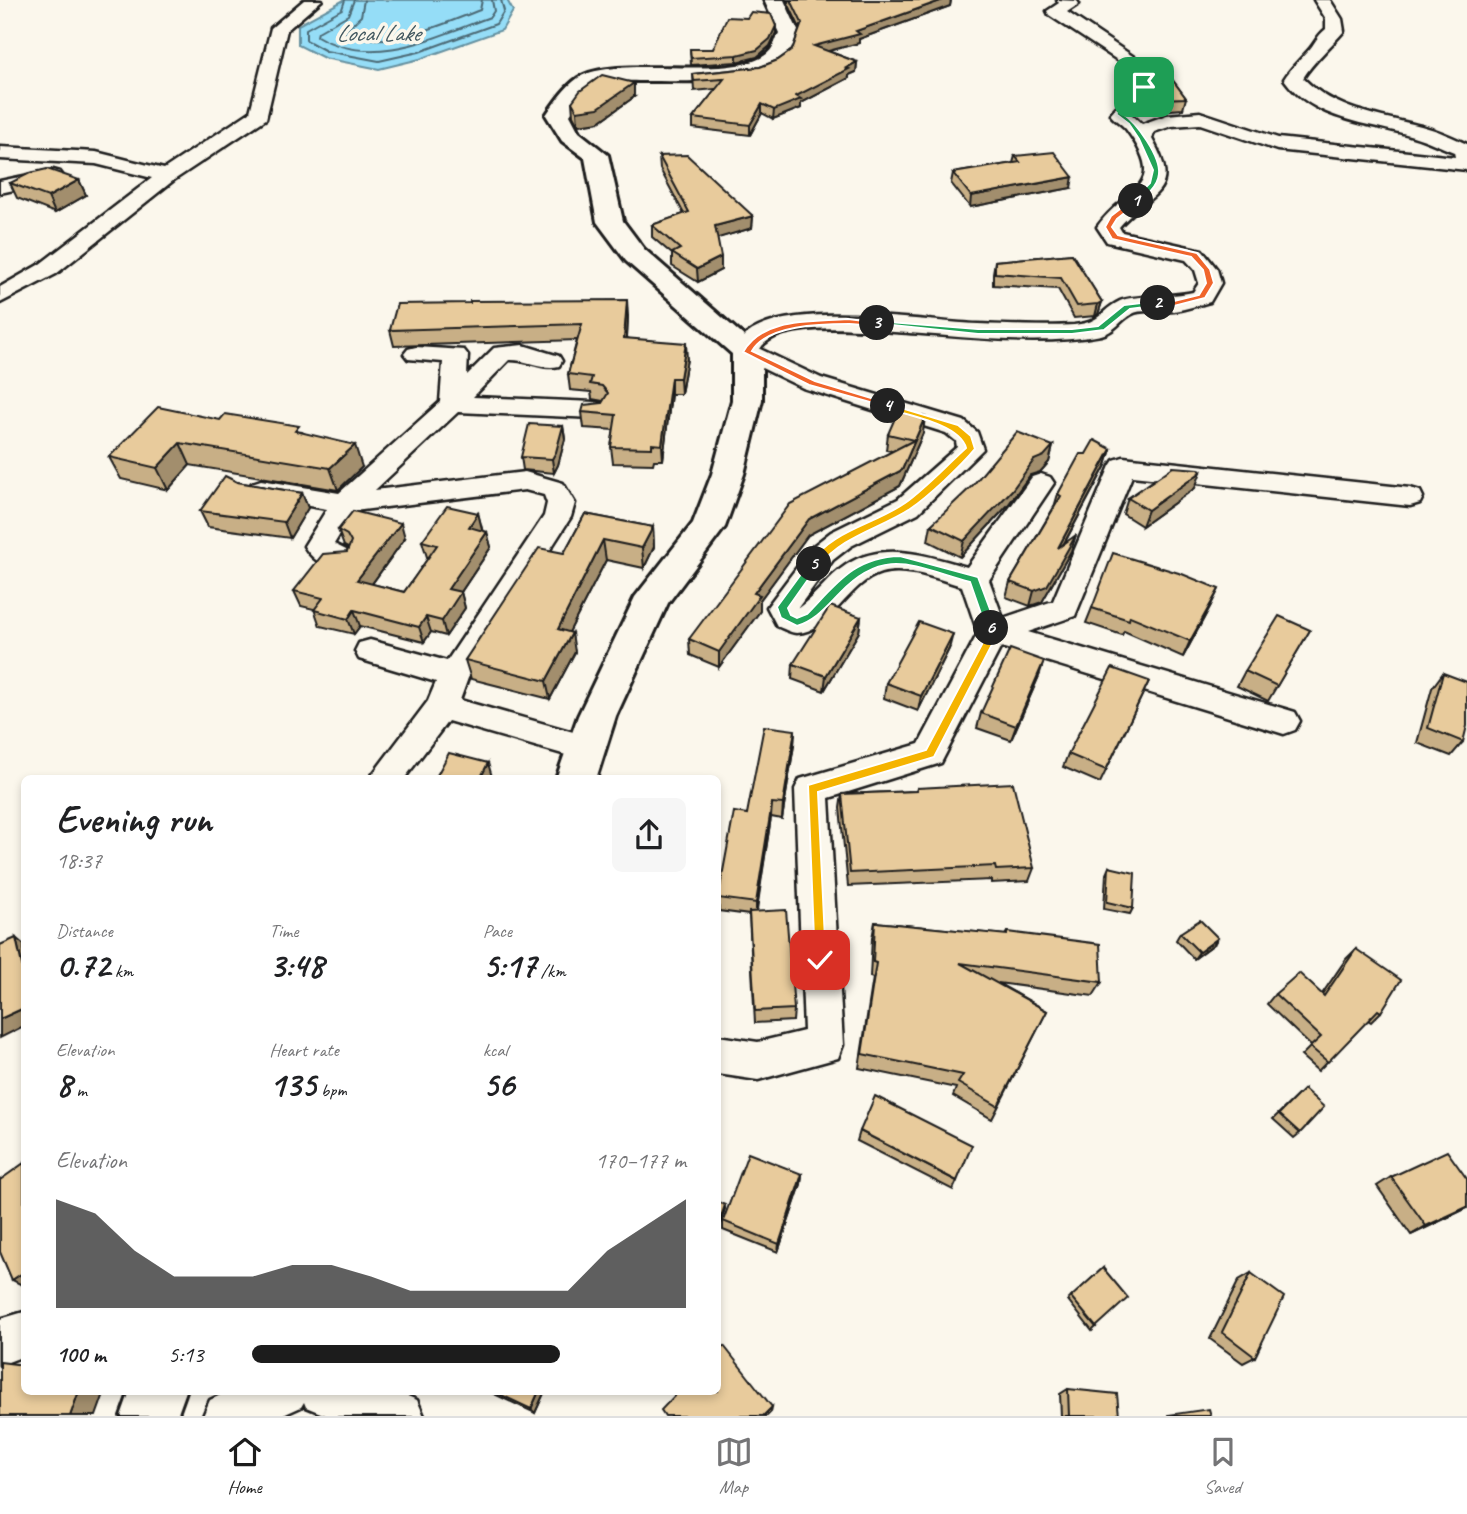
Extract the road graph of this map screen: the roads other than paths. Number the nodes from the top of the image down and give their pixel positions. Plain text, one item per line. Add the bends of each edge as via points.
1 (314, 0) edge
2 (774, 0) edge
3 (1065, 0) edge
4 (1322, 0) edge
5 (1142, 139) junction
6 (0, 153) edge
7 (1467, 164) edge
8 (134, 167) junction
9 (167, 176) junction
10 (0, 187) edge
11 (0, 296) edge
12 (747, 352) junction
13 (416, 354) dead end
14 (550, 361) dead end
15 (452, 404) junction
16 (594, 410) edge
17 (1041, 484) dead end
18 (244, 486) edge
19 (1410, 497) dead end
20 (345, 503) junction
21 (340, 559) edge
22 (974, 579) junction
23 (993, 633) junction
24 (370, 651) dead end
25 (454, 675) junction
26 (441, 707) junction
27 (1284, 720) dead end
28 (587, 748) junction
29 (388, 775) edge
30 (577, 775) edge
31 (721, 1055) edge
32 (21, 1335) edge
33 (0, 1342) edge
34 (157, 1395) edge
35 (276, 1395) edge
36 (335, 1395) edge
37 (150, 1416) edge
38 (226, 1416) edge
39 (401, 1416) edge

1 - 9 street via 279,28 259,115
2 - 12 main road via 789,33 780,54 756,69 617,75 589,81 558,115 570,136 596,155 610,222 635,255
3 - 5 street via 1071,4 1055,10 1146,71 1144,87 1119,114
4 - 7 street via 1334,19 1335,31 1293,79 1301,89 1332,109 1419,131 1463,149
5 - 7 street via 1146,129 1174,119 1210,118 1277,144
5 - 12 street via 1157,170 1154,183 1108,227 1115,237 1194,255 1210,283 1202,297 1127,306 1101,328 1072,332 808,323 771,331 754,340
6 - 8 street via 96,158
8 - 9 street
8 - 10 street
9 - 11 street via 48,269
12 - 22 street via 812,383 955,427 968,438 970,449 908,506 841,539 823,553 782,607 787,618 797,622 810,617 854,572 879,560 900,559
12 - 28 main road via 747,400 728,474 708,527 653,597 597,716
13 - 15 street via 456,355
14 - 15 street via 523,352 502,353
15 - 16 street
15 - 20 street
17 - 22 street
18 - 20 street
19 - 23 street via 1123,466 1065,608
20 - 21 street via 318,546
20 - 25 street via 525,481 554,489 561,503 557,517
22 - 23 street
23 - 27 street
23 - 31 street via 930,754 812,789 824,1045 758,1061
24 - 25 street
25 - 26 street
26 - 28 street
26 - 29 street
28 - 30 main road
32 - 33 street
34 - 37 main road
35 - 38 street
36 - 39 street

